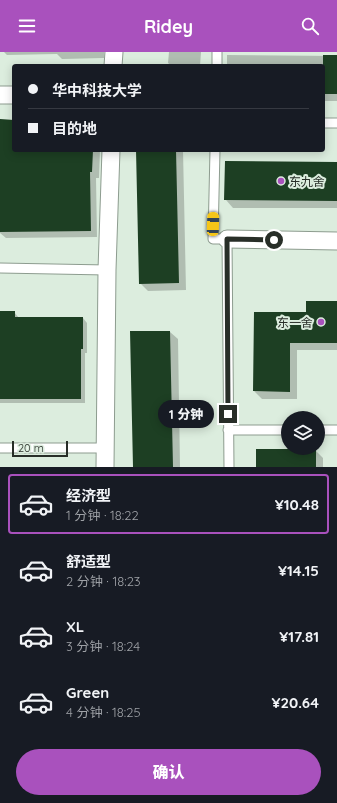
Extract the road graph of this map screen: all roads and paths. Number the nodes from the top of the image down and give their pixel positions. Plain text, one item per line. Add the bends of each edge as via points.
1 (114, 52) edge
2 (218, 52) edge
3 (113, 64) edge
4 (217, 64) edge
5 (0, 94) edge
6 (12, 95) edge
7 (325, 123) edge
8 (337, 123) edge
9 (111, 152) edge
10 (215, 152) edge
11 (227, 239) junction
12 (337, 241) edge
13 (0, 268) edge
14 (107, 270) junction
15 (228, 430) junction
16 (281, 430) edge
17 (325, 430) edge
18 (337, 430) edge
19 (0, 448) edge
20 (105, 448) junction
21 (105, 467) edge
22 (229, 467) edge

1 - 3 street
2 - 4 lane
5 - 6 street
7 - 8 lane
9 - 14 street
10 - 11 lane via 213,239
11 - 12 street
11 - 15 lane
13 - 14 lane
14 - 20 street
15 - 16 lane
15 - 22 lane
17 - 18 lane
19 - 20 lane
20 - 21 street

